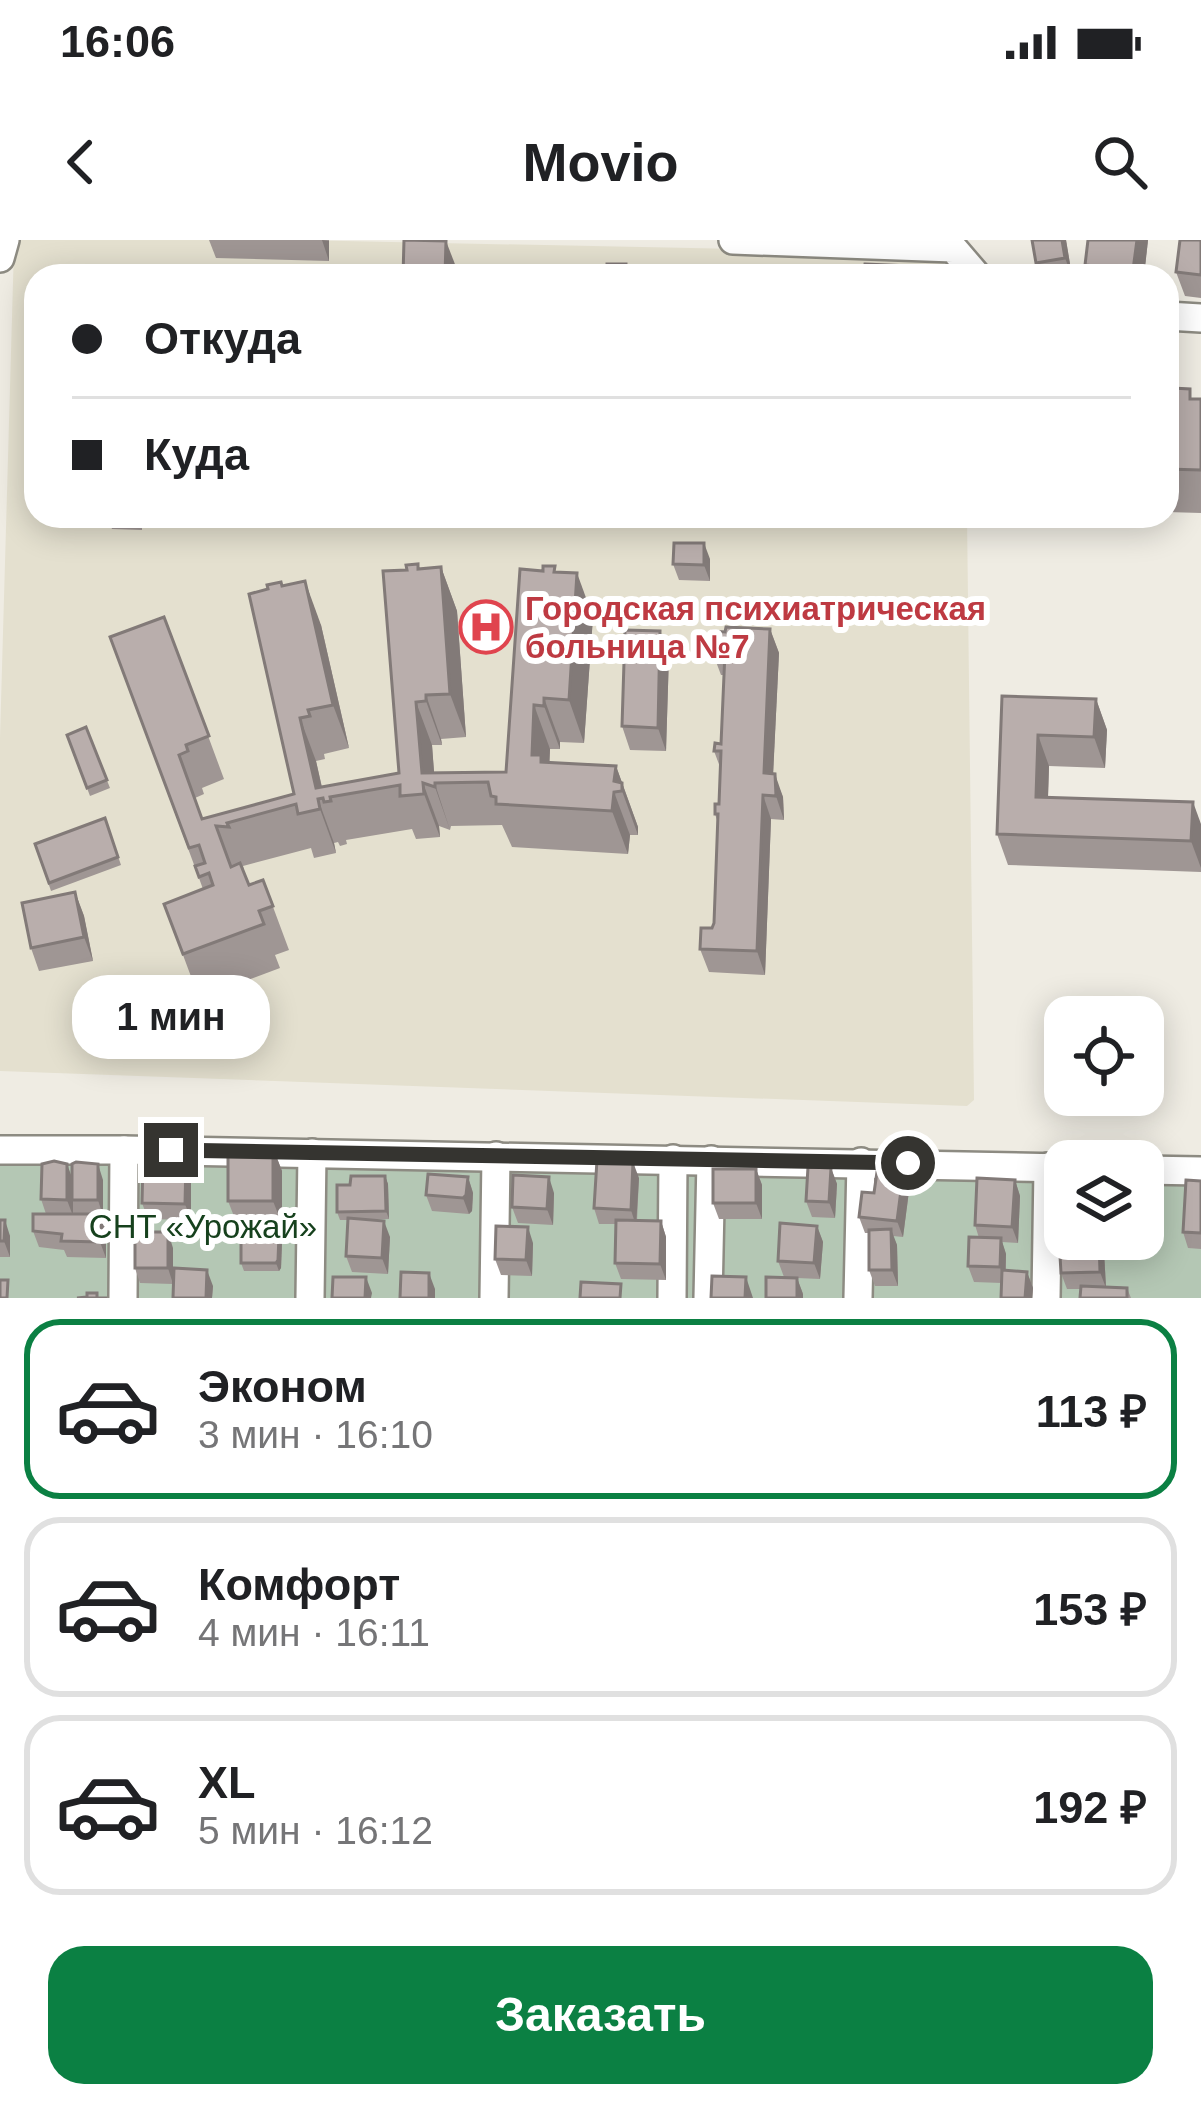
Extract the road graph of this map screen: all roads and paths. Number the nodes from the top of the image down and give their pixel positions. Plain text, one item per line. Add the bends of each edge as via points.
1 (5, 240) edge
2 (733, 240) edge
3 (942, 244) edge
4 (0, 258) edge
5 (967, 264) edge
6 (0, 1150) edge
7 (124, 1150) junction
8 (312, 1153) junction
9 (496, 1156) junction
10 (673, 1159) junction
11 (711, 1160) junction
12 (861, 1162) junction
13 (1044, 1167) edge
14 (1164, 1170) edge
15 (1201, 1171) edge
16 (1049, 1260) edge
17 (123, 1298) edge
18 (310, 1298) edge
19 (494, 1298) edge
20 (672, 1298) edge
21 (708, 1298) edge
22 (858, 1298) edge
23 (1046, 1298) edge

1 - 4 street
2 - 3 street
3 - 5 street
6 - 7 street
7 - 8 street
7 - 17 street
8 - 9 street
8 - 18 street
9 - 10 street
9 - 19 street
10 - 11 street
10 - 20 street
11 - 12 street
11 - 21 street
12 - 13 street
12 - 22 street
14 - 15 street
16 - 23 street

